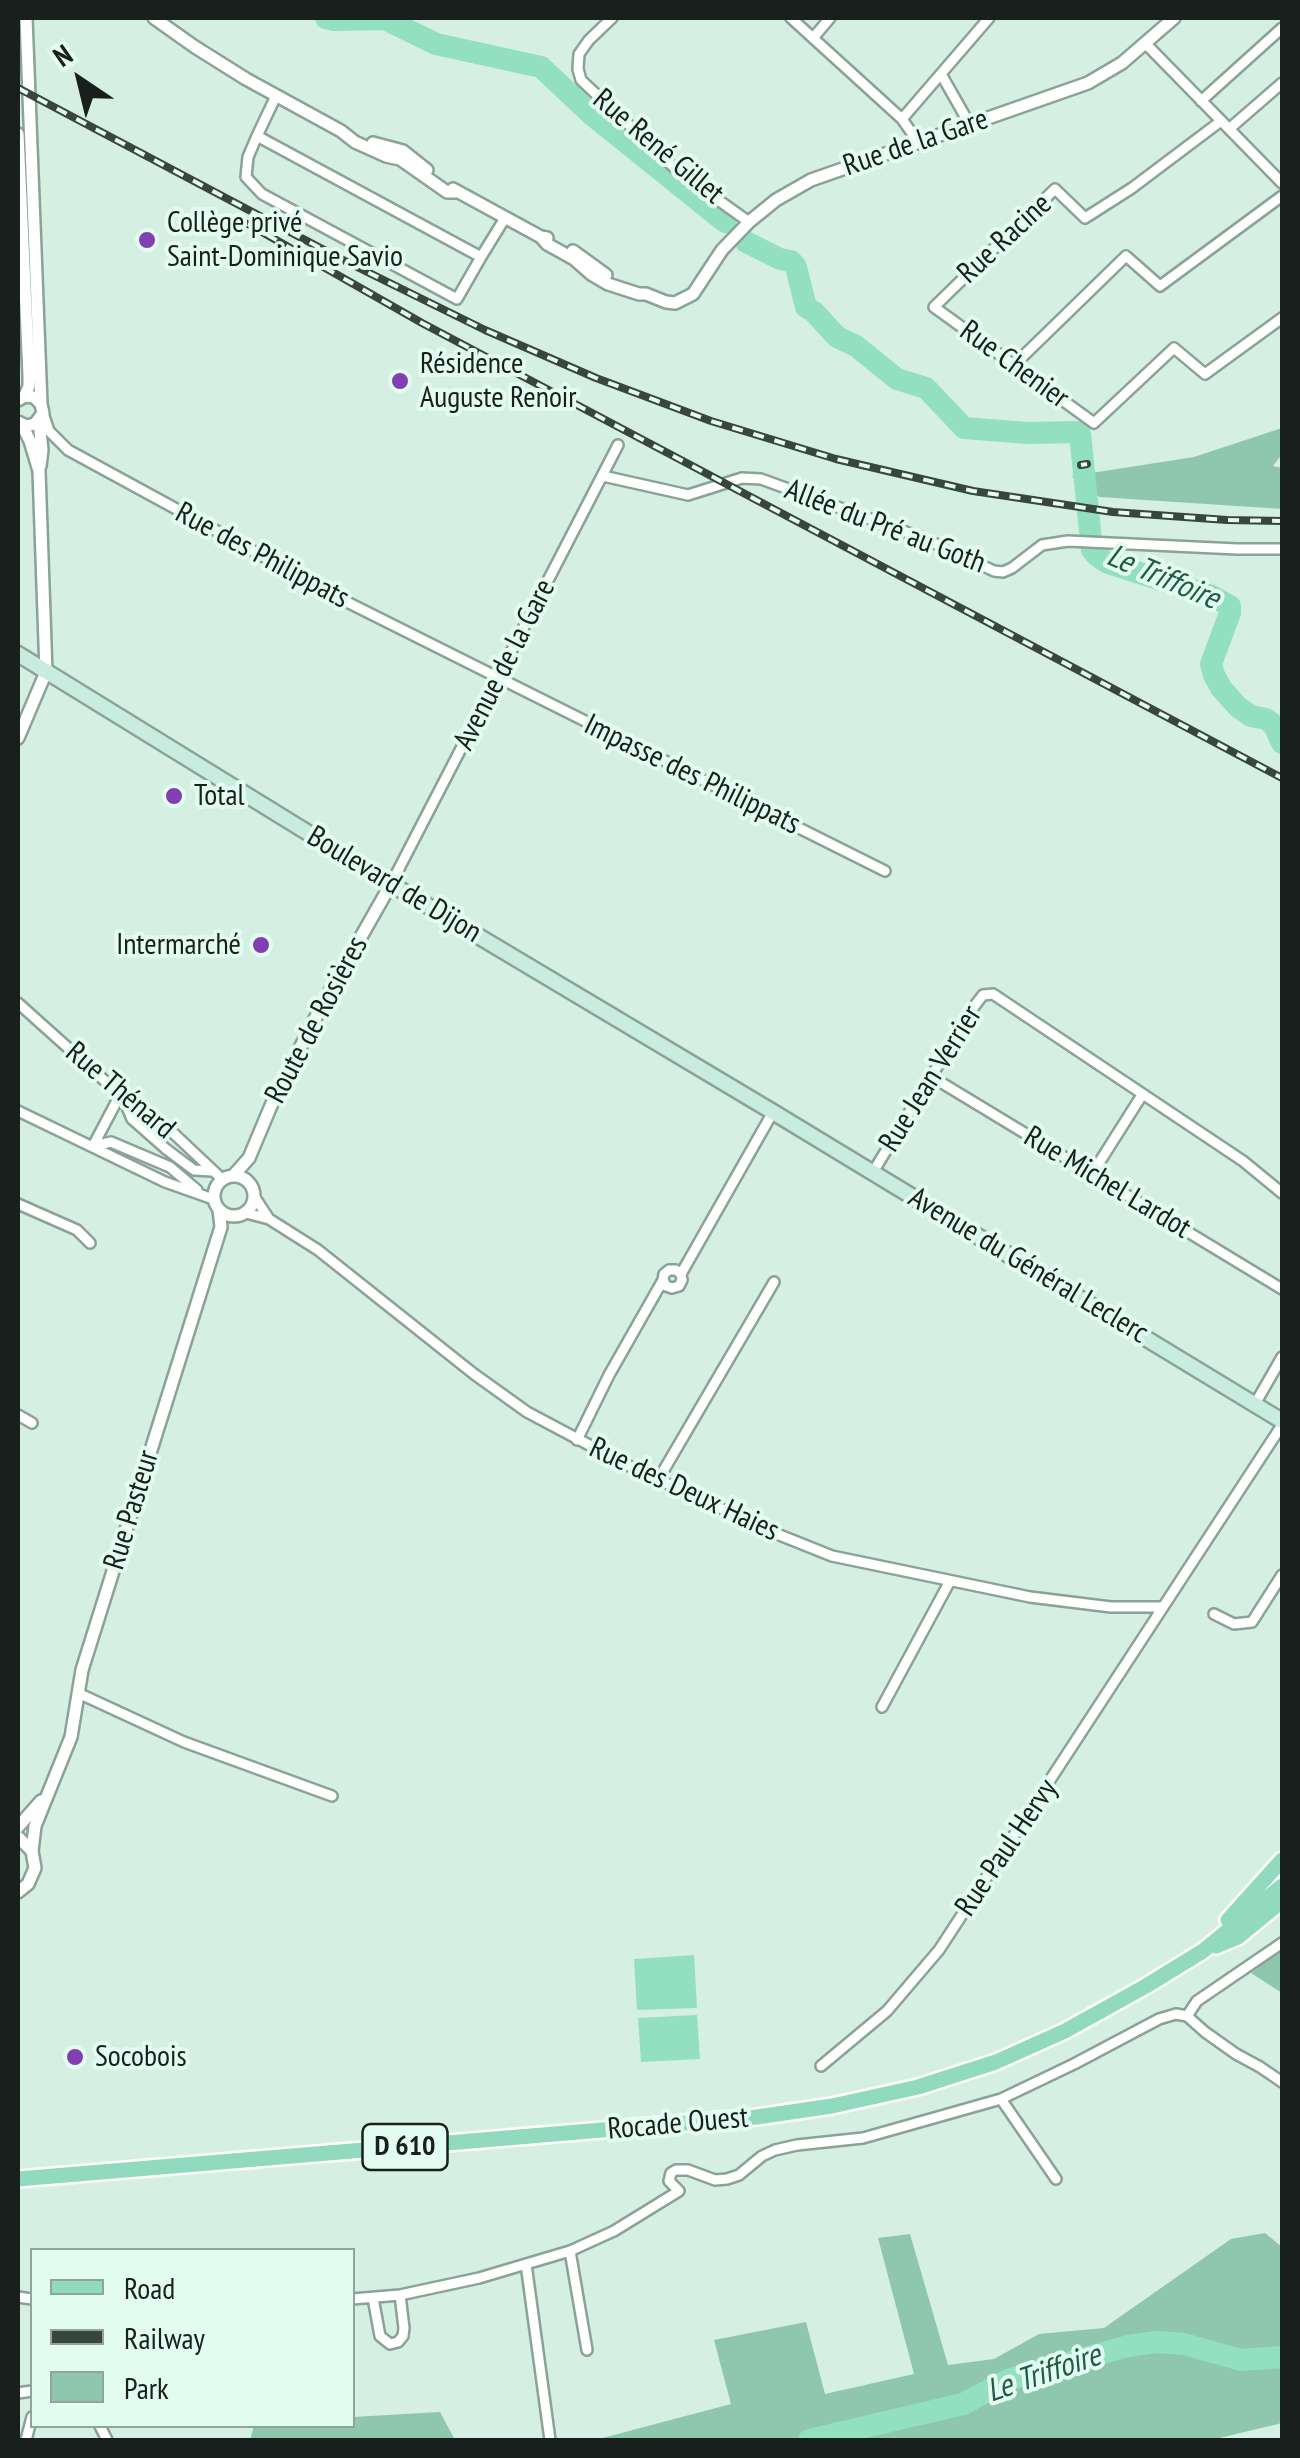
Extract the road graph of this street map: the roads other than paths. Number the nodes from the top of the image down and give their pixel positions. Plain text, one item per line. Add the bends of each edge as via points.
1 (26, 18) edge
2 (154, 18) edge
3 (612, 18) edge
4 (790, 18) edge
5 (830, 18) edge
6 (989, 18) edge
7 (1174, 18) edge
8 (1282, 28) edge
9 (812, 38) junction
10 (1145, 43) junction
11 (942, 74) junction
12 (1282, 83) edge
13 (276, 96) junction
14 (1201, 101) junction
15 (902, 119) junction
16 (1221, 121) junction
17 (970, 125) junction
18 (1230, 130) junction
19 (18, 134) edge
20 (258, 136) junction
21 (918, 142) junction
22 (1282, 183) edge
23 (1282, 196) edge
24 (505, 218) junction
25 (750, 222) junction
26 (481, 256) junction
27 (934, 307) joint
28 (1282, 318) edge
29 (1014, 365) junction
30 (21, 398) edge
31 (41, 413) junction
32 (19, 424) edge
33 (618, 446) dead end
34 (68, 450) junction
35 (40, 466) junction
36 (603, 476) junction
37 (1282, 549) edge
38 (18, 654) edge
39 (46, 672) junction
40 (499, 679) junction
41 (18, 738) edge
42 (885, 870) dead end
43 (391, 884) junction
44 (18, 1003) edge
45 (932, 1078) junction
46 (121, 1092) junction
47 (1142, 1095) junction
48 (18, 1111) edge
49 (773, 1112) junction
50 (93, 1146) junction
51 (249, 1158) junction
52 (873, 1172) junction
53 (1092, 1174) junction
54 (223, 1176) junction
55 (252, 1190) junction
56 (1282, 1193) edge
57 (211, 1201) junction
58 (18, 1204) edge
59 (240, 1215) junction
60 (270, 1219) junction
61 (222, 1228) junction
62 (90, 1243) dead end
63 (774, 1282) dead end
64 (1282, 1289) edge
65 (1282, 1357) edge
66 (1255, 1404) junction
67 (18, 1415) edge
68 (32, 1423) dead end
69 (1282, 1423) edge
70 (576, 1440) junction
71 (658, 1480) junction
72 (1282, 1574) edge
73 (950, 1581) junction
74 (1163, 1607) junction
75 (1214, 1614) dead end
76 (78, 1693) junction
77 (882, 1706) dead end
78 (47, 1794) junction
79 (332, 1796) dead end
80 (18, 1827) edge
81 (18, 1838) edge
82 (32, 1850) junction
83 (1282, 1860) edge
84 (1282, 1886) edge
85 (19, 1891) edge
86 (1282, 1901) edge
87 (18, 1904) edge
88 (1282, 1943) edge
89 (1203, 1951) junction
90 (1146, 1986) junction
91 (1187, 2016) junction
92 (821, 2066) dead end
93 (1282, 2082) edge
94 (1000, 2099) junction
95 (18, 2179) edge
96 (1056, 2179) dead end
97 (570, 2251) junction
98 (526, 2264) junction
99 (400, 2295) junction
100 (373, 2298) junction
101 (355, 2300) edge
102 (588, 2350) dead end
103 (550, 2440) edge

1 - 31 street
2 - 13 street
3 - 25 street, Rue René Gillet via 580,54 580,80 679,172
4 - 9 street
5 - 9 street
6 - 11 street
7 - 10 street, Rue de la Gare
8 - 14 street
9 - 15 street
10 - 14 street
10 - 17 street, Rue de la Gare via 1099,78
11 - 15 street
11 - 17 street
12 - 18 street
13 - 20 street
13 - 24 street
14 - 16 street
15 - 21 street
16 - 18 street
16 - 27 street, Rue Racine via 1085,218 1055,189
17 - 21 street, Rue de la Gare
18 - 22 street
19 - 30 street via 29,382
20 - 26 street
20 - 26 street via 245,168 262,194 456,299
21 - 25 street, Rue de la Gare via 810,180
23 - 29 street via 1160,286 1126,256
24 - 25 street, Rue de la Gare via 666,302 693,294
24 - 26 street
27 - 29 street, Rue Chenier
28 - 29 street, Rue Chenier via 1205,374 1174,348 1094,423
30 - 31 street via 34,397
31 - 32 street via 31,426
31 - 34 street, Rue des Philippats
31 - 35 street
32 - 35 street
33 - 36 street, Avenue de la Gare
34 - 35 street via 44,453
34 - 40 street, Rue des Philippats
35 - 39 street
36 - 37 street, Allée du Pré au Goth via 688,495 742,478 761,479 1003,572 1042,545 1068,541
36 - 40 street, Avenue de la Gare
38 - 39 main road, Boulevard de Dijon
39 - 41 street
39 - 43 main road, Boulevard de Dijon
40 - 42 street, Impasse des Philippats
40 - 43 street, Avenue de la Gare
43 - 49 main road, Boulevard de Dijon
43 - 51 street, Route de Rosières via 312,1024
44 - 46 street, Rue Thénard
45 - 47 street, Rue Jean Verrier via 973,1008 993,994
45 - 52 street, Rue Jean Verrier
45 - 53 street, Rue Michel Lardot
46 - 50 street
46 - 54 street, Rue Thénard
46 - 54 street via 132,1118 166,1149 194,1170
47 - 53 street
47 - 56 street, Rue Jean Verrier
48 - 50 street
49 - 52 main road, Avenue du Général Leclerc
49 - 70 street via 681,1274 664,1274
50 - 57 street via 111,1142 170,1167
51 - 54 street, Route de Rosières
51 - 55 street, Route de Rosières
52 - 66 main road, Avenue du Général Leclerc
53 - 64 street, Rue Michel Lardot
54 - 55 street via 242,1178
54 - 57 street
55 - 59 street via 252,1206
55 - 60 street, Rue des Deux Haies
57 - 59 street via 226,1215
57 - 61 street, Rue Pasteur
58 - 62 street via 77,1230
59 - 60 street, Rue des Deux Haies
59 - 61 street, Rue Pasteur
60 - 70 street, Rue des Deux Haies via 474,1374
61 - 76 street, Rue Pasteur
63 - 71 street
65 - 66 street
66 - 69 main road, Avenue du Général Leclerc
67 - 68 street
69 - 74 street, Rue Paul Hervy
70 - 71 street, Rue des Deux Haies
71 - 73 street, Rue des Deux Haies via 832,1556
72 - 75 street via 1252,1622 1234,1624
73 - 74 street, Rue des Deux Haies via 1046,1599
73 - 77 street
74 - 92 street, Rue Paul Hervy via 939,1950 886,2012
76 - 78 street, Rue Pasteur via 71,1737
76 - 79 street via 184,1742
78 - 80 street, Rue Pasteur
78 - 82 street, Rue Pasteur
81 - 82 street
82 - 85 street, Rue Pasteur via 36,1868
83 - 90 main road via 1218,1931
84 - 89 main road, Rocade Ouest / D 610
85 - 87 street
86 - 89 main road via 1238,1937
88 - 91 street via 1197,2001
89 - 90 main road, Rocade Ouest / D 610
90 - 95 main road, Rocade Ouest / D 610 via 996,2062 918,2087 793,2113
91 - 93 street
91 - 94 street via 1159,2019
94 - 96 street
94 - 97 street via 863,2138 775,2150 727,2179 676,2170 669,2180 678,2192
97 - 98 street
97 - 102 street
98 - 99 street
98 - 103 street
99 - 100 street
99 - 100 street via 403,2336 390,2344 380,2336
100 - 101 street

